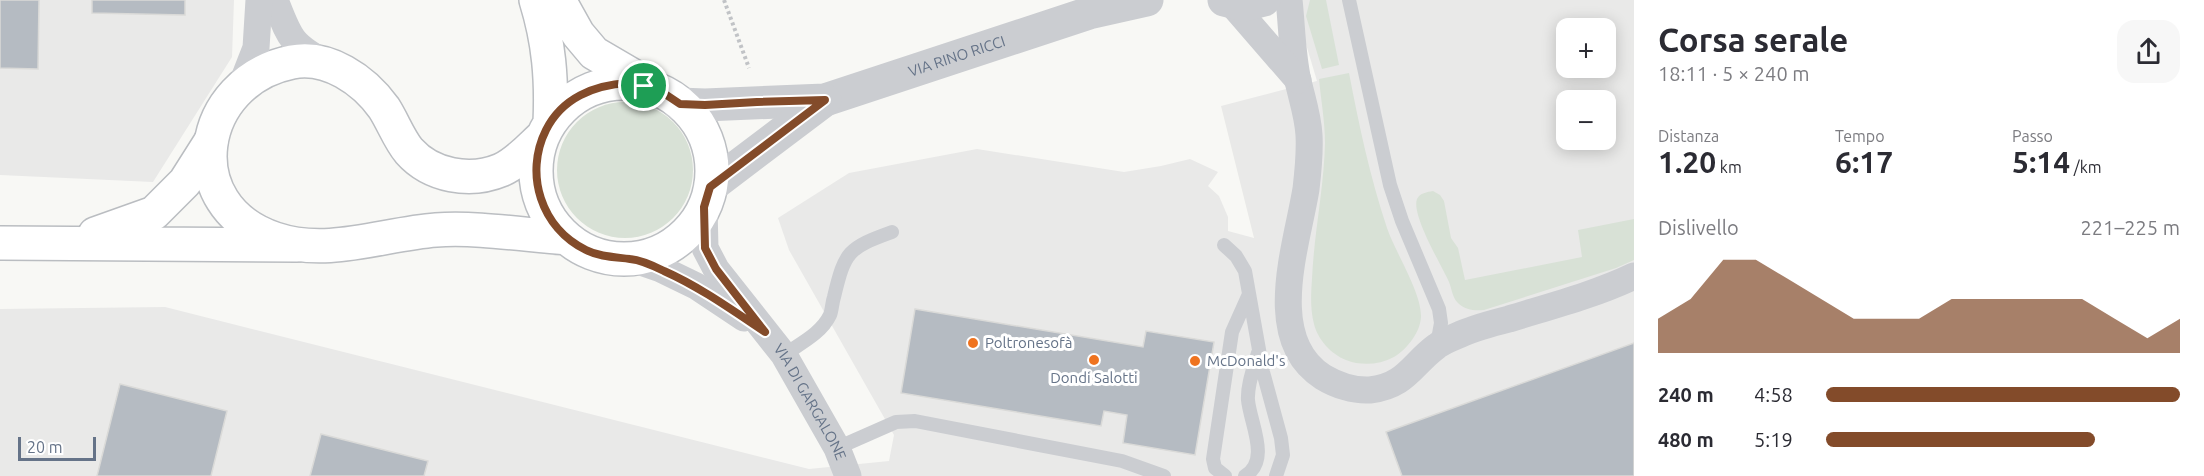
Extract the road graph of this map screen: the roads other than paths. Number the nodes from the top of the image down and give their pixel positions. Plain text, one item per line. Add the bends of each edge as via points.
1 (259, 0) edge
2 (275, 0) edge
3 (536, 0) edge
4 (559, 0) edge
5 (1147, 0) edge
6 (1289, 0) edge
7 (1349, 0) edge
8 (1240, 1) edge
9 (1099, 7) edge
10 (328, 65) junction
11 (1298, 80) junction
12 (240, 89) junction
13 (669, 97) junction
14 (825, 100) junction
15 (546, 130) junction
16 (211, 141) junction
17 (707, 197) junction
18 (892, 232) dead end
19 (567, 238) junction
20 (0, 243) edge
21 (64, 244) junction
22 (1224, 244) dead end
23 (297, 245) junction
24 (632, 259) junction
25 (1634, 276) edge
26 (1249, 294) junction
27 (765, 332) junction
28 (1437, 345) junction
29 (1259, 348) junction
30 (784, 355) junction
31 (837, 448) junction
32 (848, 476) edge
33 (1164, 476) edge
34 (1225, 476) edge
35 (1245, 476) edge
36 (1276, 476) edge

1 - 12 street via 256,48
2 - 10 street via 291,39
3 - 15 main road via 552,82
4 - 13 main road via 594,53
5 - 9 street, VIA RINO RICCI
6 - 11 street
7 - 28 lane via 1390,185 1439,309 1442,323
8 - 11 street
9 - 14 street, VIA RINO RICCI
10 - 12 main road via 297,61 281,64
10 - 15 main road via 357,79 384,108 409,151 426,166 445,175 501,170 516,161
11 - 28 street via 1309,133 1306,189 1288,292 1296,346 1307,363 1325,378 1363,390 1385,387 1406,376
12 - 16 main road via 219,117
13 - 14 street, VIA RINO RICCI via 705,105
13 - 15 main road via 628,83 597,87 569,102
13 - 17 main road via 694,118 707,142 711,159
14 - 17 street, VIA RINO RICCI
15 - 19 main road via 536,165 539,194 551,220
16 - 21 main road via 185,182 154,213
16 - 23 main road via 211,177 235,216 274,239
17 - 24 main road via 697,221 675,243
17 - 27 street, VIA DI GARGALONE via 705,248 716,269
18 - 30 lane via 849,253 830,315 815,333
19 - 23 main road via 437,230 356,244
19 - 24 main road via 586,251
20 - 21 main road
21 - 23 main road
22 - 26 lane via 1245,271
24 - 27 street, VIA DI GARGALONE via 696,286
25 - 28 street via 1462,333
26 - 29 lane
26 - 34 lane via 1232,332 1213,459 1215,468
27 - 30 street, VIA DI GARGALONE
29 - 35 lane via 1248,398 1259,453 1255,466
29 - 36 lane via 1283,455
30 - 31 street, VIA DI GARGALONE
31 - 32 street, VIA DI GARGALONE
31 - 33 lane via 896,422 915,421 1122,461

